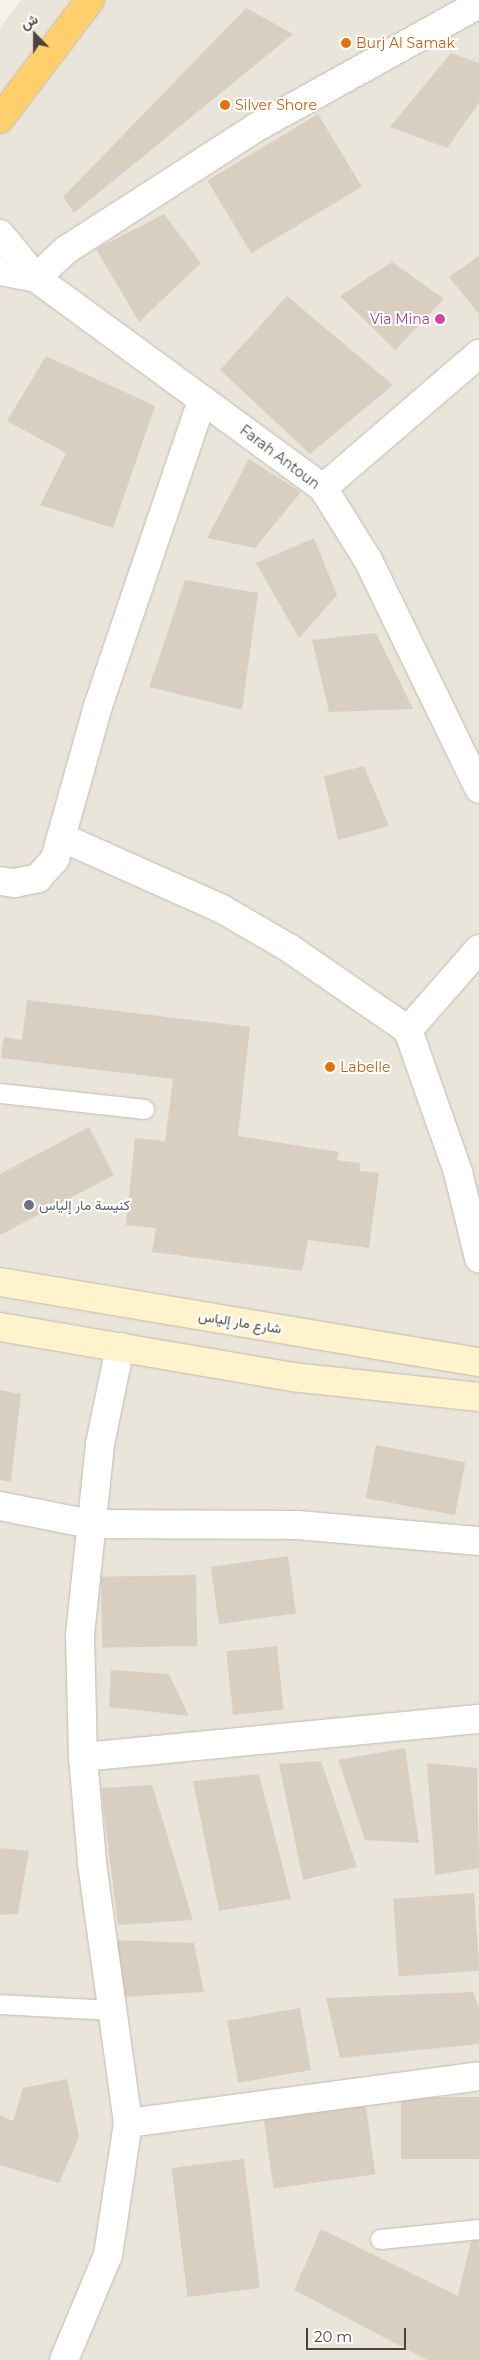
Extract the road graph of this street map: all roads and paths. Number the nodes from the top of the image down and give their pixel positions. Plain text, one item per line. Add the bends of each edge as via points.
1 (90, 0) edge
2 (479, 4) edge
3 (0, 118) edge
4 (0, 234) edge
5 (0, 271) edge
6 (36, 278) junction
7 (479, 354) edge
8 (202, 400) junction
9 (323, 488) junction
10 (479, 789) edge
11 (61, 837) junction
12 (0, 881) edge
13 (479, 949) edge
14 (408, 1030) junction
15 (0, 1092) edge
16 (144, 1109) dead end
17 (479, 1258) edge
18 (0, 1282) edge
19 (0, 1327) edge
20 (120, 1348) junction
21 (479, 1362) edge
22 (479, 1397) edge
23 (0, 1506) edge
24 (90, 1524) junction
25 (479, 1541) edge
26 (479, 1719) edge
27 (83, 1757) junction
28 (0, 2004) edge
29 (112, 2010) junction
30 (479, 2076) edge
31 (128, 2123) junction
32 (479, 2229) edge
33 (380, 2239) dead end
34 (64, 2360) edge

1 - 3 highway
2 - 6 street via 257,127 66,250
4 - 6 street
5 - 6 street
6 - 8 street, Farah Antoun
7 - 9 street
8 - 9 street, Farah Antoun
8 - 11 street via 98,706
9 - 10 street, Farah Antoun via 368,560
11 - 12 street via 56,859 38,878 15,883
11 - 14 street via 222,909 289,948
13 - 14 street
14 - 17 street via 458,1172
15 - 16 lane
18 - 21 street, شارع مار إلياس
19 - 20 street
20 - 22 street via 292,1377
20 - 24 street
23 - 24 street
24 - 25 street via 298,1525
24 - 27 street via 80,1635
26 - 27 street
27 - 29 street
28 - 29 lane
29 - 31 street
30 - 31 street
31 - 34 street via 108,2255
32 - 33 lane

